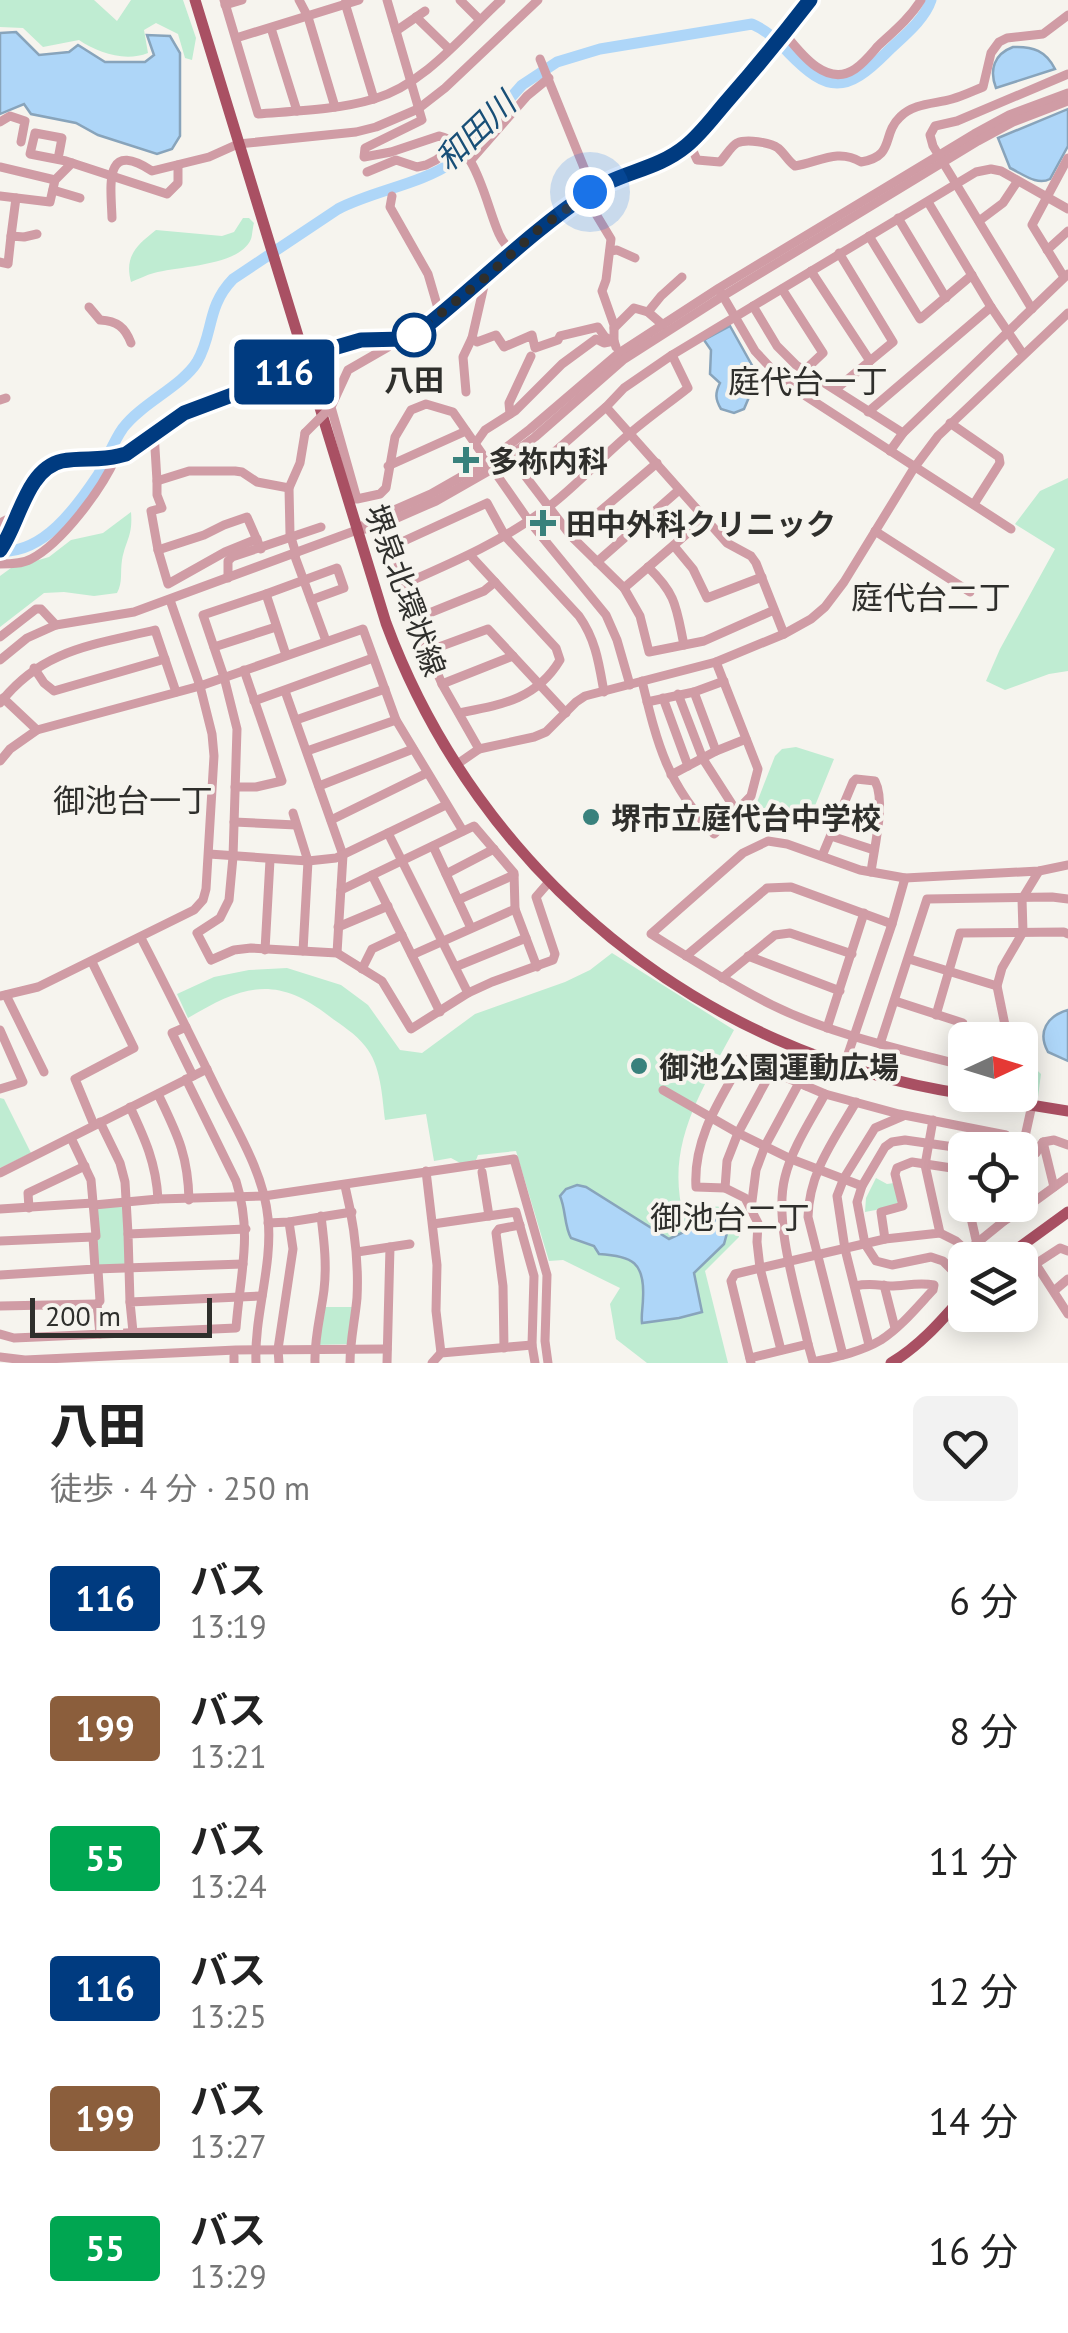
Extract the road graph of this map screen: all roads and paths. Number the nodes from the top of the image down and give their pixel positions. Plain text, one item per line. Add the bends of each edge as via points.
1 (195, 0) edge
2 (242, 0) edge
3 (299, 0) edge
4 (359, 0) edge
5 (387, 0) edge
6 (460, 0) edge
7 (501, 0) edge
8 (538, 0) edge
9 (810, 0) edge
10 (922, 0) edge
11 (224, 2) edge
12 (345, 2) edge
13 (1068, 16) edge
14 (308, 17) junction
15 (480, 19) junction
16 (271, 28) junction
17 (396, 31) junction
18 (784, 35) junction
19 (236, 38) junction
20 (449, 48) junction
21 (541, 60) dead end
22 (1068, 74) edge
23 (549, 77) junction
24 (410, 82) junction
25 (1068, 93) edge
26 (374, 99) junction
27 (1068, 102) edge
28 (335, 107) junction
29 (418, 109) junction
30 (296, 111) junction
31 (0, 122) edge
32 (21, 142) dead end
33 (238, 144) junction
34 (458, 144) junction
35 (690, 144) junction
36 (1068, 158) edge
37 (58, 159) dead end
38 (470, 159) junction
39 (942, 159) junction
40 (72, 163) junction
41 (178, 165) junction
42 (0, 167) edge
43 (367, 172) dead end
44 (110, 176) junction
45 (1018, 182) junction
46 (957, 183) junction
47 (54, 185) junction
48 (589, 193) junction
49 (0, 196) edge
50 (392, 196) dead end
51 (1047, 197) junction
52 (16, 198) junction
53 (80, 198) dead end
54 (928, 202) junction
55 (1068, 209) edge
56 (112, 218) dead end
57 (898, 218) junction
58 (979, 221) junction
59 (1068, 231) edge
60 (36, 234) dead end
61 (11, 236) junction
62 (869, 236) junction
63 (610, 250) junction
64 (1047, 250) junction
65 (512, 253) junction
66 (840, 254) junction
67 (635, 258) dead end
68 (0, 262) edge
69 (811, 271) junction
70 (972, 275) junction
71 (1066, 276) edge
72 (486, 277) junction
73 (682, 277) dead end
74 (782, 289) junction
75 (721, 292) junction
76 (946, 298) junction
77 (753, 306) junction
78 (89, 307) dead end
79 (991, 307) junction
80 (1032, 309) junction
81 (648, 312) junction
82 (1068, 313) edge
83 (440, 316) junction
84 (735, 317) junction
85 (663, 325) junction
86 (614, 328) junction
87 (1007, 332) junction
88 (472, 338) junction
89 (389, 340) junction
90 (614, 341) junction
91 (131, 344) dead end
92 (1023, 354) junction
93 (672, 355) junction
94 (531, 356) dead end
95 (621, 356) junction
96 (870, 361) junction
97 (305, 362) junction
98 (805, 370) junction
99 (836, 390) junction
100 (466, 392) dead end
101 (331, 407) junction
102 (606, 407) junction
103 (868, 412) junction
104 (510, 414) junction
105 (950, 423) junction
106 (466, 431) junction
107 (154, 432) junction
108 (630, 433) junction
109 (903, 433) junction
110 (475, 444) junction
111 (890, 451) junction
112 (115, 458) junction
113 (657, 463) junction
114 (489, 465) junction
115 (388, 466) junction
116 (914, 468) junction
117 (158, 481) junction
118 (290, 488) junction
119 (679, 490) junction
120 (974, 504) junction
121 (549, 507) junction
122 (704, 518) junction
123 (18, 519) junction
124 (529, 521) junction
125 (0, 524) edge
126 (321, 526) dead end
127 (1011, 529) dead end
128 (357, 530) junction
129 (875, 531) junction
130 (505, 536) junction
131 (571, 536) junction
132 (291, 538) junction
133 (259, 544) junction
134 (2, 545) edge
135 (674, 546) junction
136 (158, 550) junction
137 (295, 554) junction
138 (470, 555) junction
139 (598, 562) junction
140 (0, 564) edge
141 (648, 567) junction
142 (762, 577) junction
143 (228, 578) junction
144 (302, 580) junction
145 (495, 582) junction
146 (404, 584) junction
147 (624, 588) junction
148 (970, 592) dead end
149 (266, 594) junction
150 (170, 600) junction
151 (311, 600) junction
152 (774, 610) junction
153 (417, 618) junction
154 (56, 625) junction
155 (276, 627) junction
156 (784, 634) junction
157 (0, 637) edge
158 (326, 642) junction
159 (684, 644) junction
160 (214, 647) junction
161 (428, 650) junction
162 (286, 656) junction
163 (512, 656) junction
164 (374, 658) junction
165 (0, 660) edge
166 (164, 660) junction
167 (716, 662) junction
168 (34, 668) junction
169 (244, 670) junction
170 (224, 677) junction
171 (724, 682) junction
172 (636, 683) junction
173 (442, 684) junction
174 (538, 684) junction
175 (200, 686) junction
176 (384, 689) junction
177 (285, 691) junction
178 (176, 692) junction
179 (604, 692) junction
180 (694, 692) junction
181 (678, 694) junction
182 (663, 698) junction
183 (2, 700) edge
184 (254, 701) junction
185 (647, 702) junction
186 (566, 712) junction
187 (459, 713) junction
188 (296, 720) junction
189 (396, 720) junction
190 (37, 730) junction
191 (746, 739) junction
192 (0, 740) edge
193 (10, 748) junction
194 (479, 749) junction
195 (413, 750) junction
196 (716, 750) junction
197 (306, 751) junction
198 (702, 759) junction
199 (0, 760) edge
200 (456, 765) junction
201 (688, 766) junction
202 (427, 773) junction
203 (671, 775) junction
204 (319, 786) junction
205 (235, 787) junction
206 (446, 805) junction
207 (737, 812) junction
208 (292, 813) dead end
209 (331, 820) junction
210 (234, 822) junction
211 (296, 825) junction
212 (463, 831) junction
213 (388, 833) junction
214 (831, 836) junction
215 (433, 846) junction
216 (494, 849) junction
217 (874, 850) junction
218 (208, 854) junction
219 (343, 855) junction
220 (822, 856) junction
221 (233, 857) junction
222 (270, 860) junction
223 (308, 861) junction
224 (403, 861) junction
225 (1068, 865) edge
226 (1039, 871) junction
227 (871, 872) junction
228 (446, 874) junction
229 (372, 875) junction
230 (514, 875) junction
231 (905, 878) junction
232 (549, 882) junction
233 (341, 890) junction
234 (1022, 899) junction
235 (1068, 899) edge
236 (458, 900) junction
237 (388, 906) junction
238 (515, 909) junction
239 (864, 913) junction
240 (892, 924) junction
241 (338, 927) junction
242 (471, 928) junction
243 (1023, 932) junction
244 (1068, 934) edge
245 (402, 935) junction
246 (141, 938) junction
247 (526, 938) junction
248 (442, 941) junction
249 (265, 950) junction
250 (303, 951) junction
251 (337, 953) junction
252 (852, 954) junction
253 (412, 955) junction
254 (686, 956) junction
255 (748, 956) junction
256 (909, 959) junction
257 (92, 962) junction
258 (455, 966) junction
259 (537, 967) junction
260 (362, 969) junction
261 (950, 971) junction
262 (722, 978) junction
263 (998, 986) junction
264 (840, 991) junction
265 (468, 993) junction
266 (3, 996) edge
267 (895, 1001) junction
268 (440, 1012) junction
269 (936, 1015) junction
270 (956, 1022) edge
271 (1005, 1022) edge
272 (186, 1026) junction
273 (827, 1028) junction
274 (0, 1030) edge
275 (854, 1038) junction
276 (880, 1044) junction
277 (948, 1062) edge
278 (844, 1066) junction
279 (207, 1069) junction
280 (813, 1070) dead end
281 (44, 1072) dead end
282 (771, 1072) junction
283 (189, 1078) junction
284 (802, 1084) junction
285 (0, 1089) edge
286 (663, 1090) dead end
287 (948, 1092) edge
288 (158, 1094) junction
289 (826, 1094) junction
290 (856, 1102) junction
291 (130, 1106) junction
292 (1038, 1106) edge
293 (1068, 1111) edge
294 (905, 1115) junction
295 (711, 1116) junction
296 (933, 1120) junction
297 (97, 1124) junction
298 (996, 1132) edge
299 (738, 1133) junction
300 (71, 1138) junction
301 (1042, 1142) junction
302 (929, 1143) junction
303 (1068, 1145) edge
304 (765, 1146) junction
305 (948, 1146) edge
306 (1038, 1150) edge
307 (791, 1159) junction
308 (925, 1165) junction
309 (85, 1166) junction
310 (948, 1168) edge
311 (816, 1170) junction
312 (426, 1171) junction
313 (482, 1172) dead end
314 (0, 1173) edge
315 (1068, 1177) edge
316 (844, 1178) junction
317 (345, 1186) junction
318 (862, 1186) junction
319 (1054, 1187) junction
320 (725, 1188) junction
321 (241, 1196) junction
322 (264, 1196) junction
323 (158, 1199) junction
324 (1038, 1199) edge
325 (188, 1200) junction
326 (126, 1202) junction
327 (93, 1204) junction
328 (30, 1208) junction
329 (0, 1209) edge
330 (750, 1210) junction
331 (352, 1212) junction
332 (1068, 1212) edge
333 (321, 1216) junction
334 (488, 1216) junction
335 (268, 1222) junction
336 (289, 1222) junction
337 (1003, 1222) edge
338 (433, 1224) junction
339 (520, 1224) junction
340 (246, 1229) junction
341 (940, 1233) junction
342 (128, 1234) junction
343 (93, 1236) junction
344 (885, 1240) junction
345 (0, 1241) edge
346 (954, 1242) edge
347 (979, 1242) edge
348 (1027, 1242) edge
349 (410, 1244) dead end
350 (865, 1244) junction
351 (390, 1247) junction
352 (845, 1249) junction
353 (1068, 1251) edge
354 (357, 1252) junction
355 (818, 1256) junction
356 (1038, 1261) edge
357 (790, 1262) junction
358 (243, 1264) junction
359 (948, 1266) edge
360 (1038, 1267) edge
361 (129, 1268) junction
362 (760, 1268) junction
363 (96, 1270) junction
364 (0, 1275) edge
365 (547, 1275) junction
366 (534, 1276) junction
367 (1068, 1280) edge
368 (884, 1284) junction
369 (855, 1286) junction
370 (1054, 1290) junction
371 (240, 1296) junction
372 (262, 1296) junction
373 (130, 1302) junction
374 (97, 1304) junction
375 (0, 1306) edge
376 (948, 1314) edge
377 (1068, 1314) edge
378 (895, 1328) junction
379 (132, 1332) junction
380 (0, 1334) edge
381 (100, 1334) junction
382 (808, 1344) junction
383 (532, 1345) junction
384 (869, 1345) junction
385 (500, 1348) junction
386 (278, 1349) junction
387 (387, 1349) junction
388 (256, 1350) junction
389 (314, 1350) junction
390 (350, 1350) junction
391 (781, 1350) junction
392 (442, 1352) junction
393 (843, 1356) junction
394 (0, 1357) edge
395 (750, 1360) edge
396 (34, 1362) edge
397 (256, 1363) edge
398 (279, 1363) edge
399 (315, 1363) edge
400 (350, 1363) edge
401 (387, 1363) edge
402 (432, 1363) edge
403 (498, 1363) edge
404 (534, 1363) edge
405 (548, 1363) edge
406 (891, 1363) edge

1 - 33 main road, 堺泉北環状線
2 - 11 street
3 - 14 street
4 - 12 street
5 - 17 street
6 - 15 street
7 - 15 street
8 - 29 street
9 - 18 main road
10 - 18 street via 858,67 840,75 818,68
11 - 19 street
12 - 14 street
12 - 26 street
13 - 35 street via 1044,34 1000,42 983,87 909,110 896,119 885,150 870,161 830,155 796,166 778,148 742,142 720,162 697,160
14 - 16 street
14 - 28 street
15 - 20 street
16 - 19 street
16 - 30 street
17 - 20 street via 420,14
17 - 24 street
18 - 35 main road
19 - 30 street via 258,114
20 - 24 street
21 - 23 street
22 - 39 street via 934,126 930,140
23 - 38 street
23 - 48 street
24 - 26 street
24 - 29 street
25 - 39 street via 1009,115
26 - 28 street
27 - 39 street
28 - 30 street
29 - 33 street via 356,132
29 - 34 street via 422,120 365,148 364,157 440,136
31 - 32 street via 10,116 25,121
33 - 41 street
33 - 97 main road, 堺泉北環状線
34 - 38 street
34 - 43 street via 426,165 396,160
35 - 48 main road
36 - 51 street
37 - 40 street
38 - 65 street
39 - 46 street
39 - 75 street
40 - 44 street
40 - 47 street
41 - 44 street via 152,170 122,161
41 - 44 street via 178,182 167,194
42 - 47 street
44 - 56 street
45 - 46 street via 991,169
45 - 51 street
45 - 58 street
46 - 54 street
46 - 58 street
47 - 52 street via 50,202
47 - 53 street
48 - 63 street
48 - 65 main road
49 - 52 street
50 - 83 street via 392,212 428,274
51 - 55 street
51 - 64 street via 1032,225
52 - 61 street
54 - 57 street
54 - 70 street
57 - 62 street
57 - 76 street
58 - 80 street
59 - 64 street
60 - 61 street
61 - 68 street via 8,264
62 - 66 street
62 - 76 street via 920,319
63 - 67 street
63 - 86 street via 602,291
64 - 71 street
65 - 72 main road
66 - 69 street
66 - 96 street via 893,342
69 - 74 street
69 - 96 street
70 - 76 street
70 - 79 street
71 - 80 street
72 - 83 main road
72 - 88 street
73 - 81 street
74 - 77 street
74 - 98 street via 823,353
75 - 84 street
75 - 85 street
75 - 95 street
77 - 84 street
77 - 98 street via 777,346
78 - 91 street via 100,320 120,324
79 - 87 street
79 - 103 street
80 - 87 street
81 - 85 street
81 - 86 street via 634,308
82 - 92 street
83 - 89 main road via 410,337
84 - 93 street
84 - 111 street via 784,382
85 - 95 street
86 - 90 street
87 - 92 street
87 - 109 street
88 - 90 street via 496,335 504,347 532,335 535,348 598,327
88 - 100 street via 463,357
89 - 97 main road via 349,343
89 - 101 street via 382,351 352,365
90 - 95 street
90 - 104 street via 596,340
92 - 105 street
93 - 102 street
93 - 108 street via 688,388
94 - 104 street
95 - 114 street via 535,437
96 - 99 street
97 - 107 main road
97 - 128 main road, 堺泉北環状線
98 - 99 street
99 - 103 street
101 - 115 street via 357,499 386,488
101 - 118 street, bridge via 305,433
102 - 108 street
102 - 121 street via 526,477
103 - 109 street
104 - 110 street
105 - 116 street
105 - 120 street via 1000,457
106 - 110 street
106 - 115 street
106 - 115 street via 453,412 416,407 395,437
107 - 112 main road
107 - 117 street
108 - 113 street
108 - 121 street
109 - 111 street
110 - 114 street
111 - 116 street
112 - 123 main road via 61,461 42,472
112 - 140 street via 100,489 35,557
113 - 119 street
113 - 131 street
114 - 124 street
114 - 128 street via 436,501
116 - 120 street
116 - 129 street
117 - 118 street via 189,471 235,471
117 - 136 street via 162,508 151,511
118 - 132 street
119 - 122 street
119 - 139 street
120 - 127 street
121 - 124 street
121 - 131 street
122 - 135 street
122 - 142 street via 726,543 751,556
123 - 125 street
123 - 134 main road
124 - 130 street
124 - 172 street via 606,614
126 - 132 street
128 - 137 street
128 - 200 main road, 堺泉北環状線 via 398,656
129 - 148 street
129 - 156 street via 825,607
130 - 138 street
130 - 146 street via 487,503 394,546
130 - 179 street via 589,630
131 - 139 street
132 - 133 street
132 - 137 street
133 - 136 street via 247,517
133 - 136 street via 226,552 168,584
133 - 143 street via 230,559
135 - 141 street
135 - 142 street via 706,598
137 - 143 street
137 - 144 street
138 - 145 street
138 - 146 street
139 - 147 street
141 - 147 street
141 - 159 street via 673,596
142 - 152 street
143 - 150 street
144 - 149 street
144 - 151 street
144 - 151 street via 337,568 344,588
145 - 153 street
145 - 174 street via 560,654
146 - 153 street
147 - 159 street via 649,652
149 - 155 street
149 - 160 street via 203,615
150 - 154 street
150 - 175 street
151 - 158 street
152 - 156 street
152 - 159 street
153 - 161 street
154 - 157 street via 36,609
154 - 165 street
155 - 160 street
155 - 162 street
156 - 167 street
158 - 162 street
158 - 164 street via 362,630
160 - 170 street
161 - 163 street via 488,629
161 - 173 street
162 - 169 street
163 - 173 street
163 - 174 street
164 - 176 street
164 - 177 street
166 - 168 street via 54,691
166 - 168 street via 155,630 55,656
166 - 178 street
167 - 171 street
167 - 172 street
168 - 183 street
169 - 170 street
169 - 184 street
170 - 175 street
170 - 205 street via 238,729
171 - 180 street
171 - 191 street
172 - 179 street
172 - 185 street
173 - 187 street
174 - 186 street
174 - 187 street via 508,703
175 - 178 street
175 - 218 street via 214,756
176 - 188 street
176 - 189 street
177 - 184 street
177 - 188 street
178 - 190 street
179 - 186 street via 585,696
180 - 181 street
180 - 196 street
181 - 182 street
181 - 198 street
182 - 185 street
182 - 201 street
183 - 190 street
184 - 205 street via 282,781
185 - 203 street
186 - 194 street via 546,732
187 - 194 street
188 - 197 street
189 - 195 street
189 - 197 street
190 - 193 street
191 - 196 street
191 - 207 street via 758,769 752,796
192 - 193 street
193 - 199 street
194 - 200 street
195 - 202 street
195 - 204 street
196 - 198 street
197 - 204 street
198 - 201 street
198 - 207 street
200 - 232 main road, 堺泉北環状線
201 - 203 street
202 - 206 street
202 - 209 street
203 - 207 street via 714,834
204 - 209 street
205 - 210 street
206 - 212 street
206 - 213 street
208 - 211 street
209 - 219 street
210 - 211 street
210 - 221 street
211 - 223 street
212 - 215 street
212 - 216 street via 474,826
213 - 219 street
213 - 224 street
214 - 217 street
214 - 217 street via 853,782 875,781
214 - 220 street
215 - 224 street
215 - 228 street
216 - 228 street
216 - 230 street
217 - 227 street
218 - 221 street
218 - 246 street via 203,900
219 - 223 street
219 - 233 street
220 - 227 street
220 - 254 street via 768,841 743,852 651,934
221 - 222 street
221 - 249 street via 220,918 197,933 212,960 234,950
222 - 223 street
222 - 249 street
223 - 250 street
224 - 229 street
224 - 248 street
225 - 226 street
226 - 231 street
226 - 234 street
227 - 231 street
228 - 236 street
229 - 233 street
229 - 237 street
230 - 236 street
230 - 238 street
231 - 240 street
232 - 259 street via 536,897 555,958
232 - 278 main road, 堺泉北環状線 via 604,933 679,987 763,1034
233 - 241 street
234 - 235 street
234 - 243 street
234 - 256 street via 927,899
236 - 242 street
237 - 241 street
237 - 245 street
238 - 242 street
238 - 247 street
239 - 240 street
239 - 252 street
239 - 254 street via 791,887 768,888
240 - 275 street
241 - 251 street
242 - 248 street
243 - 244 street
243 - 261 street via 960,934
243 - 263 street
245 - 253 street
245 - 260 street via 372,949
246 - 257 street
246 - 272 street
247 - 258 street
247 - 259 street
248 - 253 street
248 - 258 street
249 - 250 street
250 - 251 street
251 - 260 street
252 - 255 street via 782,932
252 - 264 street
253 - 268 street
254 - 262 street
255 - 262 street
255 - 264 street
256 - 261 street
256 - 267 street
257 - 266 street
257 - 297 street via 134,1048 74,1079
258 - 265 street
259 - 265 street
260 - 268 street via 382,981 410,1029
261 - 263 street
261 - 269 street
262 - 273 street
263 - 271 street
264 - 273 street
265 - 268 street
266 - 281 street
267 - 269 street
267 - 276 street
269 - 270 street
272 - 279 street
272 - 283 street via 172,1034
273 - 275 street
274 - 285 street via 23,1082
275 - 276 street
275 - 278 street
276 - 277 street
278 - 287 main road, 堺泉北環状線
279 - 283 street
279 - 322 street
280 - 284 street
282 - 284 street
282 - 295 street via 743,1059
282 - 299 street
283 - 288 street
283 - 321 street
284 - 289 street
284 - 304 street
286 - 295 street
288 - 291 street
288 - 325 street via 182,1142
289 - 290 street
289 - 307 street
290 - 294 street
290 - 311 street
291 - 297 street
291 - 323 street via 151,1154
292 - 293 main road, 堺泉北環状線
294 - 296 street
294 - 316 street via 875,1128
295 - 299 street
295 - 320 street via 697,1150 696,1187
296 - 298 street
296 - 302 street
297 - 300 street
297 - 326 street via 120,1163
299 - 304 street
299 - 320 street via 726,1161
300 - 309 street
300 - 314 street
301 - 303 street
301 - 306 street
301 - 319 street
302 - 305 street
302 - 308 street
302 - 318 street via 892,1142
304 - 307 street
304 - 330 street
307 - 311 street
307 - 357 street via 781,1200
308 - 310 street
308 - 341 street
308 - 344 street via 897,1168 902,1206 881,1212
309 - 327 street
309 - 328 street via 28,1194
311 - 316 street
311 - 355 street via 808,1218
312 - 317 street
312 - 338 street
312 - 365 street via 514,1159
313 - 334 street
315 - 319 street
316 - 318 street
316 - 352 street via 836,1204
317 - 322 street
317 - 331 street
318 - 350 street via 857,1202
319 - 324 street
320 - 330 street via 745,1198
321 - 322 street
321 - 325 street
321 - 340 street
322 - 335 street
323 - 325 street
323 - 326 street
326 - 327 street
326 - 342 street
327 - 328 street
327 - 343 street
328 - 329 street
330 - 362 street via 758,1224
331 - 333 street
331 - 354 street
332 - 348 main road
333 - 336 street
333 - 389 street via 326,1258
334 - 338 street
334 - 339 street via 516,1212
335 - 336 street
335 - 372 street
336 - 386 street via 293,1250
337 - 347 street
338 - 392 street
339 - 366 street
339 - 385 street via 496,1233 503,1286
340 - 342 street
340 - 358 street
341 - 344 street
341 - 346 street
342 - 361 street
343 - 345 street
343 - 363 street
344 - 350 street
349 - 351 street
350 - 352 street
350 - 359 street via 876,1261 892,1265 931,1257
351 - 354 street
351 - 387 street
352 - 355 street
352 - 369 street
353 - 356 street via 1060,1248
354 - 390 street
355 - 357 street
355 - 393 street
357 - 362 street
357 - 382 street
358 - 361 street
358 - 371 street
360 - 370 street
361 - 363 street
361 - 373 street
362 - 391 street
362 - 395 street via 731,1281
363 - 364 street
363 - 374 street
365 - 366 street
365 - 405 street
366 - 383 street
367 - 370 street
368 - 369 street
368 - 378 street
368 - 378 street via 934,1285
369 - 384 street
370 - 377 street
371 - 372 street
371 - 373 street
371 - 379 street via 236,1328
372 - 388 street
373 - 379 street
374 - 375 street
374 - 381 street
376 - 406 main road
378 - 384 street
379 - 381 street
380 - 381 street
382 - 391 street
382 - 393 street via 813,1362
383 - 385 street
383 - 404 street
384 - 393 street
385 - 392 street
385 - 403 street
386 - 388 street
386 - 389 street
386 - 398 street
387 - 390 street
387 - 401 street
388 - 396 street
388 - 397 street
389 - 390 street
389 - 399 street
390 - 400 street
391 - 395 street
392 - 402 street
394 - 396 street

